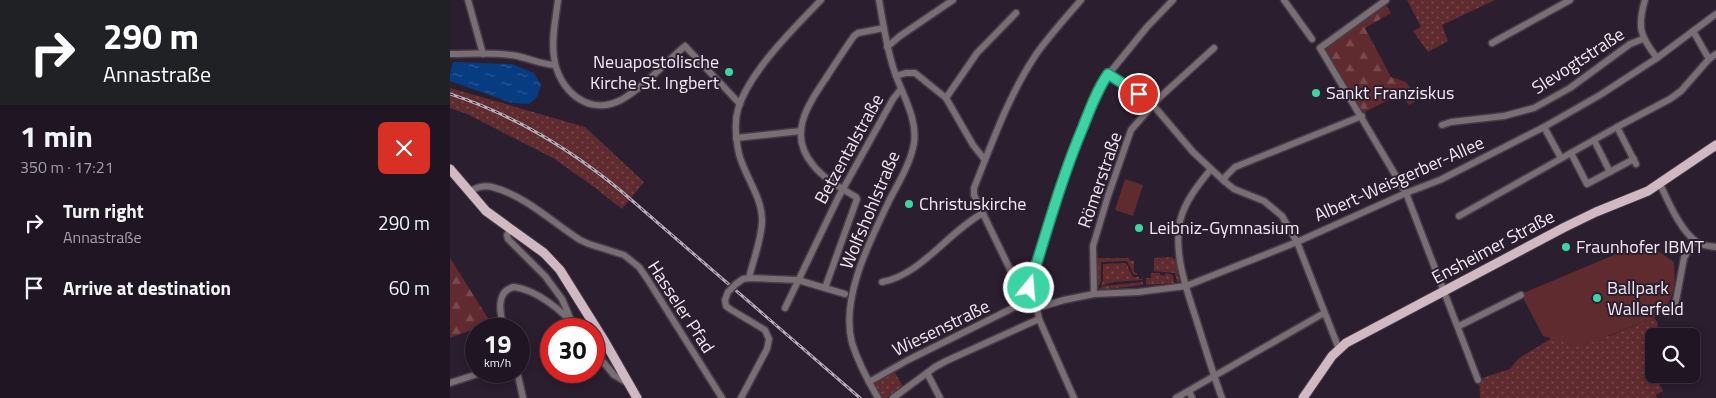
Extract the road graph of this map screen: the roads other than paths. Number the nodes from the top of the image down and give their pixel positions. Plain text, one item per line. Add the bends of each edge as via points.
1 (468, 0) edge
2 (558, 0) edge
3 (821, 0) edge
4 (879, 0) edge
5 (953, 0) edge
6 (1081, 0) edge
7 (1172, 0) edge
8 (1284, 0) edge
9 (1386, 0) edge
10 (1570, 0) edge
11 (1645, 0) edge
12 (1016, 12) dead end
13 (1716, 14) edge
14 (884, 28) junction
15 (1693, 31) junction
16 (1312, 39) dead end
17 (1643, 39) junction
18 (1492, 43) dead end
19 (887, 47) junction
20 (1214, 48) dead end
21 (450, 54) edge
22 (483, 54) junction
23 (1716, 54) edge
24 (1657, 58) junction
25 (1709, 59) junction
26 (555, 65) junction
27 (1108, 74) junction
28 (896, 76) junction
29 (901, 89) junction
30 (946, 98) junction
31 (740, 104) junction
32 (1153, 105) junction
33 (1362, 116) junction
34 (1442, 125) dead end
35 (1544, 127) junction
36 (1617, 127) junction
37 (801, 131) junction
38 (736, 138) junction
39 (1594, 140) junction
40 (1716, 144) edge
41 (1571, 154) junction
42 (1562, 158) junction
43 (985, 160) junction
44 (450, 169) edge
45 (1211, 169) junction
46 (1610, 172) junction
47 (1224, 181) junction
48 (1660, 184) junction
49 (843, 189) junction
50 (469, 192) junction
51 (1406, 193) junction
52 (983, 213) junction
53 (1459, 216) dead end
54 (510, 230) junction
55 (1694, 240) junction
56 (1297, 242) junction
57 (1716, 248) edge
58 (749, 278) junction
59 (798, 280) junction
60 (882, 282) dead end
61 (1186, 286) junction
62 (825, 288) junction
63 (1445, 292) junction
64 (845, 294) dead end
65 (1094, 294) junction
66 (1522, 295) dead end
67 (1027, 301) junction
68 (785, 308) dead end
69 (1037, 308) junction
70 (1669, 312) dead end
71 (1324, 313) junction
72 (501, 318) edge
73 (566, 318) edge
74 (570, 318) edge
75 (1039, 319) junction
76 (1459, 326) junction
77 (1339, 349) junction
78 (605, 364) edge
79 (928, 373) junction
80 (1214, 376) junction
81 (465, 379) edge
82 (1478, 380) dead end
83 (869, 382) junction
84 (520, 383) edge
85 (450, 384) edge
86 (630, 384) junction
87 (1189, 391) junction
88 (523, 398) edge
89 (637, 398) edge
90 (722, 398) edge
91 (741, 398) edge
92 (878, 398) edge
93 (894, 398) edge
94 (940, 398) edge
95 (1074, 398) edge
96 (1176, 398) edge
97 (1192, 398) edge
98 (1222, 398) edge
99 (1303, 398) edge

1 - 22 street
2 - 26 street via 553,44
3 - 31 street via 763,66
4 - 14 street, Betzentalstraße
5 - 19 street
6 - 43 street via 1030,65
7 - 27 street
8 - 16 street
9 - 33 street via 1320,48
10 - 18 street
11 - 17 street via 1641,18
12 - 30 street via 982,46
13 - 15 street, Albert-Weisgerber-Allee
14 - 19 street, Betzentalstraße
14 - 37 street via 854,36 806,110
15 - 24 street, Albert-Weisgerber-Allee
15 - 25 street
17 - 24 street
17 - 34 street, Slevogtstraße via 1633,42 1570,88 1534,108
19 - 28 street, Betzentalstraße
20 - 32 street, Römerstraße
21 - 22 street
22 - 26 street via 517,56
23 - 25 street
24 - 35 street, Albert-Weisgerber-Allee
25 - 36 street via 1681,91
26 - 31 street via 571,92 586,103 602,106 631,94 685,46
27 - 32 street
27 - 67 street via 1092,103 1064,177
28 - 29 street, Betzentalstraße
28 - 30 street via 915,73
29 - 49 street, Betzentalstraße
29 - 83 street, Wolfshohlstraße via 912,120 914,142 908,163 863,255 850,313 852,342
30 - 43 street via 973,146
31 - 38 street
32 - 45 street
32 - 65 street, Römerstraße via 1131,130 1099,223 1094,246
33 - 47 street via 1235,167
33 - 51 street
35 - 42 street
35 - 51 street, Albert-Weisgerber-Allee via 1465,169
36 - 39 street
36 - 46 street via 1635,162
37 - 38 street
37 - 49 street via 804,151 812,165
38 - 58 street via 762,213 761,234
39 - 41 street
39 - 46 street
40 - 48 main road, Ensheimer Straße
41 - 42 street
41 - 46 street via 1587,184
42 - 53 street
43 - 52 street via 974,188
44 - 50 main road
45 - 47 street
45 - 61 street via 1191,195 1180,220 1179,255
47 - 56 street via 1277,210
48 - 55 street
48 - 63 main road, Ensheimer Straße via 1565,227
49 - 59 street, Betzentalstraße
49 - 62 street via 858,199
50 - 54 main road
50 - 90 street, Hasseler Pfad via 484,187 503,192 530,205 580,240 631,260 648,280
51 - 56 street, Albert-Weisgerber-Allee
51 - 63 street
52 - 60 street via 914,269
52 - 67 street
54 - 74 street via 508,239 555,288
54 - 86 main road via 560,270
55 - 57 street
55 - 70 street via 1684,258 1676,301
56 - 61 street, Albert-Weisgerber-Allee
56 - 71 street
58 - 59 street
58 - 91 street, bridge via 728,292 726,306 765,330 770,339
59 - 62 street
59 - 68 street, Betzentalstraße
61 - 65 street, Albert-Weisgerber-Allee
61 - 80 street
62 - 64 street
63 - 76 street
63 - 77 main road, Ensheimer Straße
65 - 69 street, Albert-Weisgerber-Allee
66 - 76 street
67 - 69 street
67 - 83 street, Wiesenstraße
69 - 75 street
71 - 77 street
71 - 80 street
72 - 73 street via 501,298 504,291 514,287 548,302
75 - 79 street via 946,361
75 - 95 street
76 - 82 street
77 - 99 main road, Ensheimer Straße
78 - 86 street via 614,375
79 - 93 street
79 - 94 street
80 - 87 street
80 - 98 street
81 - 85 street
83 - 92 street, Wolfshohlstraße
84 - 88 street
86 - 89 main road
87 - 96 street
87 - 97 street

